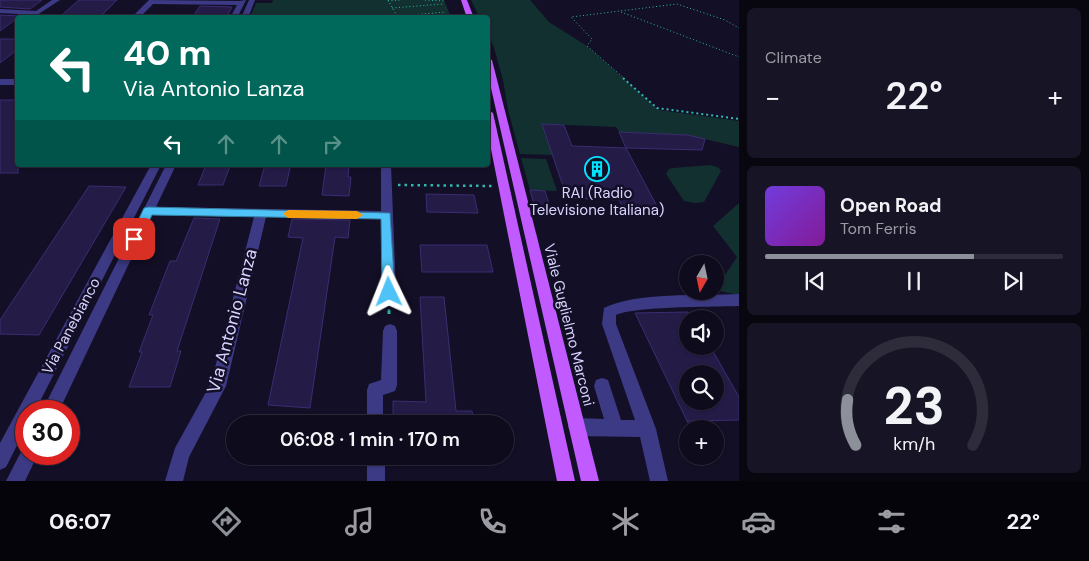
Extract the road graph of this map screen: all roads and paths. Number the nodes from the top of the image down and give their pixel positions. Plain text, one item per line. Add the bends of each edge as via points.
1 (57, 0) edge
2 (252, 0) edge
3 (388, 0) edge
4 (401, 0) edge
5 (425, 0) edge
6 (444, 0) edge
7 (456, 0) edge
8 (464, 0) edge
9 (152, 1) edge
10 (242, 1) edge
11 (443, 4) dead end
12 (392, 8) junction
13 (459, 10) dead end
14 (0, 11) edge
15 (619, 11) junction
16 (446, 12) dead end
17 (137, 15) edge
18 (235, 15) edge
19 (245, 15) edge
20 (396, 15) edge
21 (417, 15) edge
22 (470, 15) edge
23 (739, 28) edge
24 (739, 57) edge
25 (490, 68) edge
26 (0, 82) edge
27 (15, 82) edge
28 (739, 120) edge
29 (490, 122) edge
30 (155, 167) edge
31 (170, 167) edge
32 (386, 167) edge
33 (386, 185) junction
34 (494, 186) dead end
35 (148, 211) junction
36 (261, 213) junction
37 (387, 215) junction
38 (389, 292) joint
39 (739, 300) edge
40 (390, 331) joint
41 (602, 386) dead end
42 (55, 400) edge
43 (376, 415) edge
44 (577, 427) junction
45 (615, 428) junction
46 (647, 429) junction
47 (0, 461) edge
48 (24, 465) edge
49 (376, 465) edge
50 (16, 481) edge
51 (174, 481) edge
52 (376, 481) edge
53 (566, 481) edge
54 (590, 481) edge
55 (659, 481) edge

1 - 14 street via 37,13
2 - 19 street
3 - 4 path
3 - 12 path
5 - 6 path
7 - 13 main road
8 - 22 main road
9 - 10 street
9 - 17 street
10 - 18 street
11 - 12 path
12 - 20 path
15 - 23 path via 677,4
15 - 24 path
15 - 28 path via 571,17 592,39 587,46 657,108
16 - 21 path
25 - 44 main road, Viale Guglielmo Marconi
26 - 27 street
29 - 53 main road
30 - 47 street, Via Panebianco
31 - 35 street, Via Panebianco
32 - 33 street
33 - 34 path
33 - 37 street
35 - 36 street
35 - 42 street, Via Panebianco
36 - 37 street
36 - 51 street, Via Antonio Lanza via 218,386 182,454
37 - 38 street
38 - 40 path
39 - 46 street via 647,304 619,307 609,312 609,324
40 - 43 street via 389,385 375,390
41 - 45 street
44 - 45 street
44 - 54 main road, Viale Guglielmo Marconi
45 - 46 street
46 - 55 street
48 - 50 street
49 - 52 street

